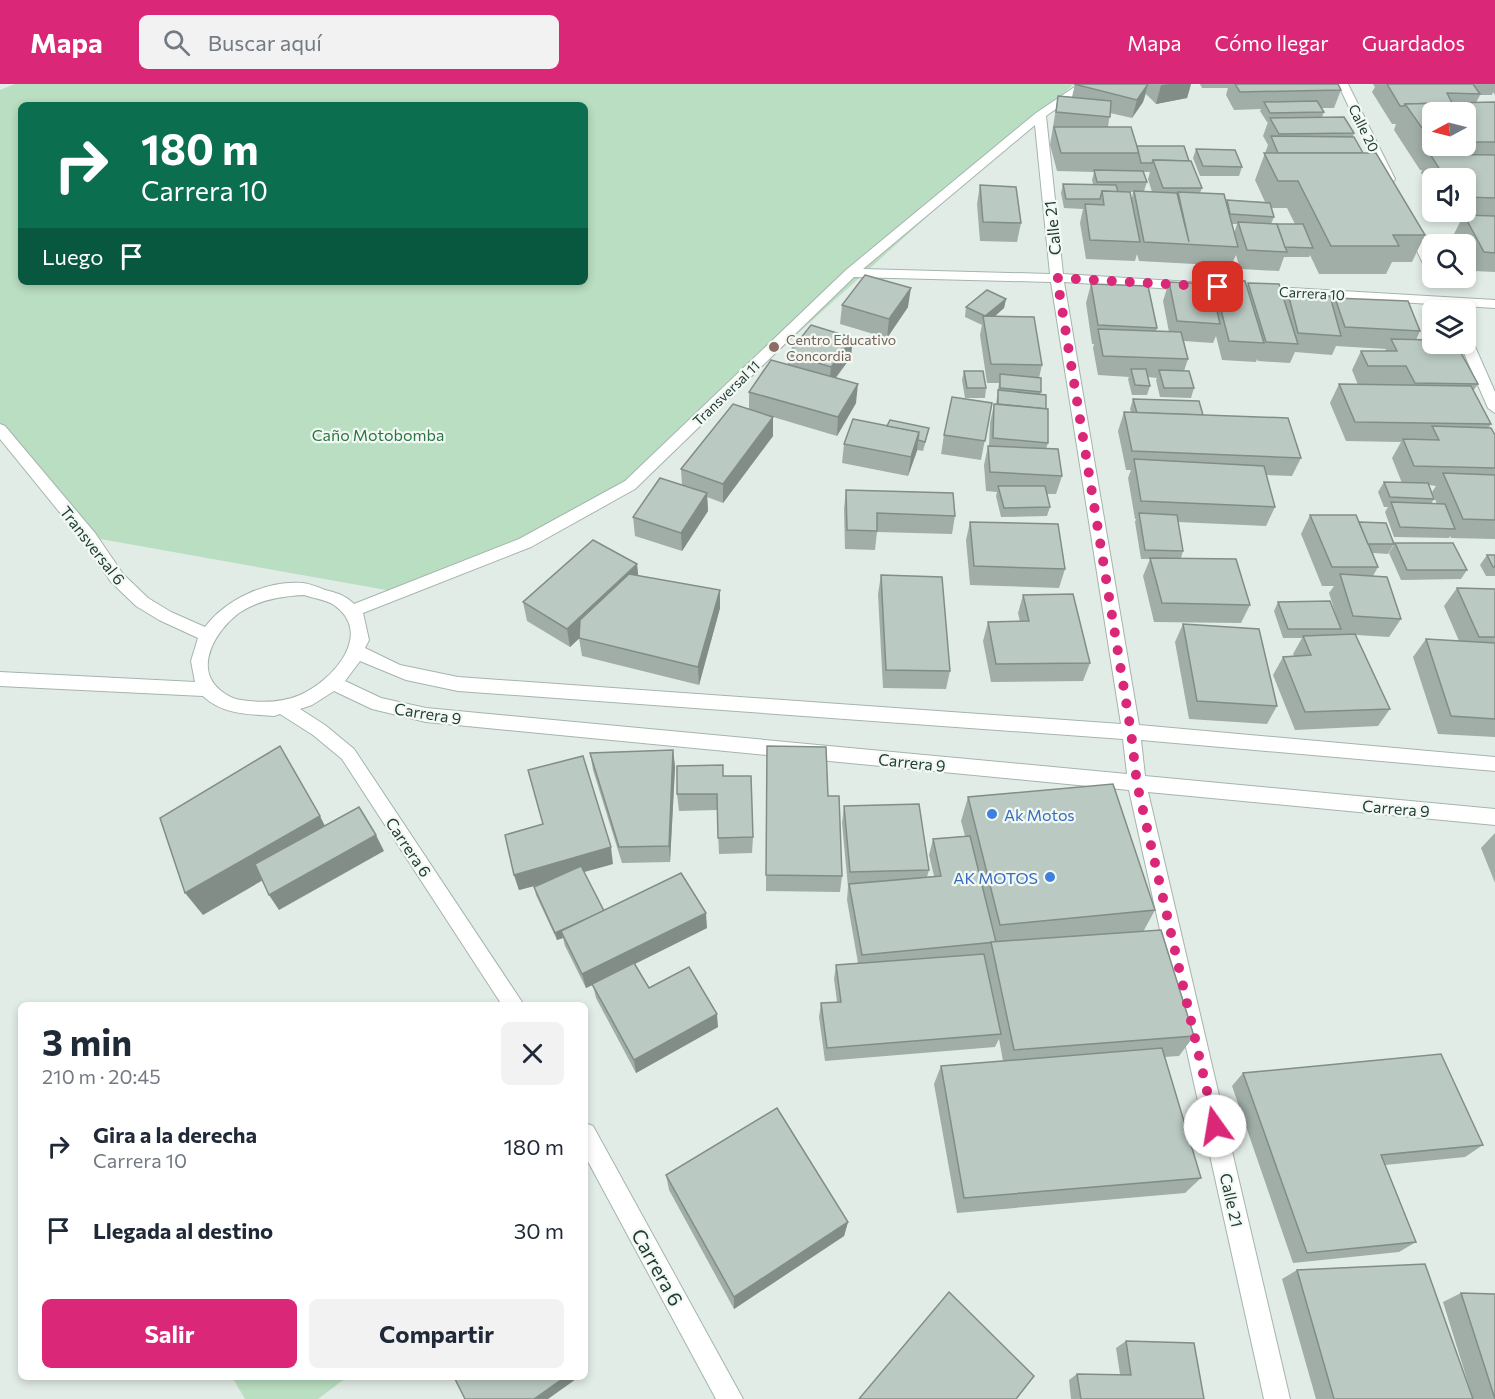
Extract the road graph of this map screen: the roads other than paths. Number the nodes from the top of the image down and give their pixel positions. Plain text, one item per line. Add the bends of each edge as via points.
1 (1086, 84) edge
2 (1343, 84) edge
3 (1040, 115) junction
4 (1393, 187) edge
5 (1403, 208) edge
6 (1422, 249) edge
7 (851, 273) junction
8 (1057, 278) junction
9 (1199, 286) edge
10 (1246, 289) edge
11 (1422, 304) edge
12 (1495, 304) edge
13 (1476, 305) edge
14 (1471, 354) edge
15 (1495, 408) edge
16 (0, 429) edge
17 (352, 611) junction
18 (207, 635) junction
19 (358, 652) junction
20 (0, 679) edge
21 (335, 683) junction
22 (208, 689) junction
23 (284, 708) junction
24 (1131, 732) junction
25 (1495, 764) edge
26 (1137, 784) junction
27 (1495, 817) edge
28 (512, 1002) edge
29 (588, 1139) edge
30 (730, 1399) edge
31 (1277, 1399) edge

1 - 3 street, Transversal 11
2 - 4 street, Calle 20
3 - 7 street, Transversal 11
3 - 8 street, Calle 21
5 - 6 street
7 - 8 street
7 - 17 street, Transversal 11 via 630,485 525,543
8 - 9 street
8 - 24 street, Calle 21
10 - 11 street, Carrera 10
12 - 13 street, Carrera 10
14 - 15 street
16 - 18 street, Transversal 6 via 89,537 117,578 142,602
17 - 18 street via 343,602 318,591 272,592 234,609
17 - 19 street via 361,634
18 - 22 street via 199,664
19 - 21 street
19 - 24 street, Carrera 9 via 399,673 458,684
20 - 22 street
21 - 23 street via 312,699
21 - 26 street, Carrera 9 via 353,696 426,715
22 - 23 street via 234,706 258,710
23 - 28 street, Carrera 6 via 319,729 348,754
24 - 25 street, Carrera 9
24 - 26 street, Calle 21
26 - 27 street, Carrera 9
26 - 31 street, Calle 21
29 - 30 street, Carrera 6

